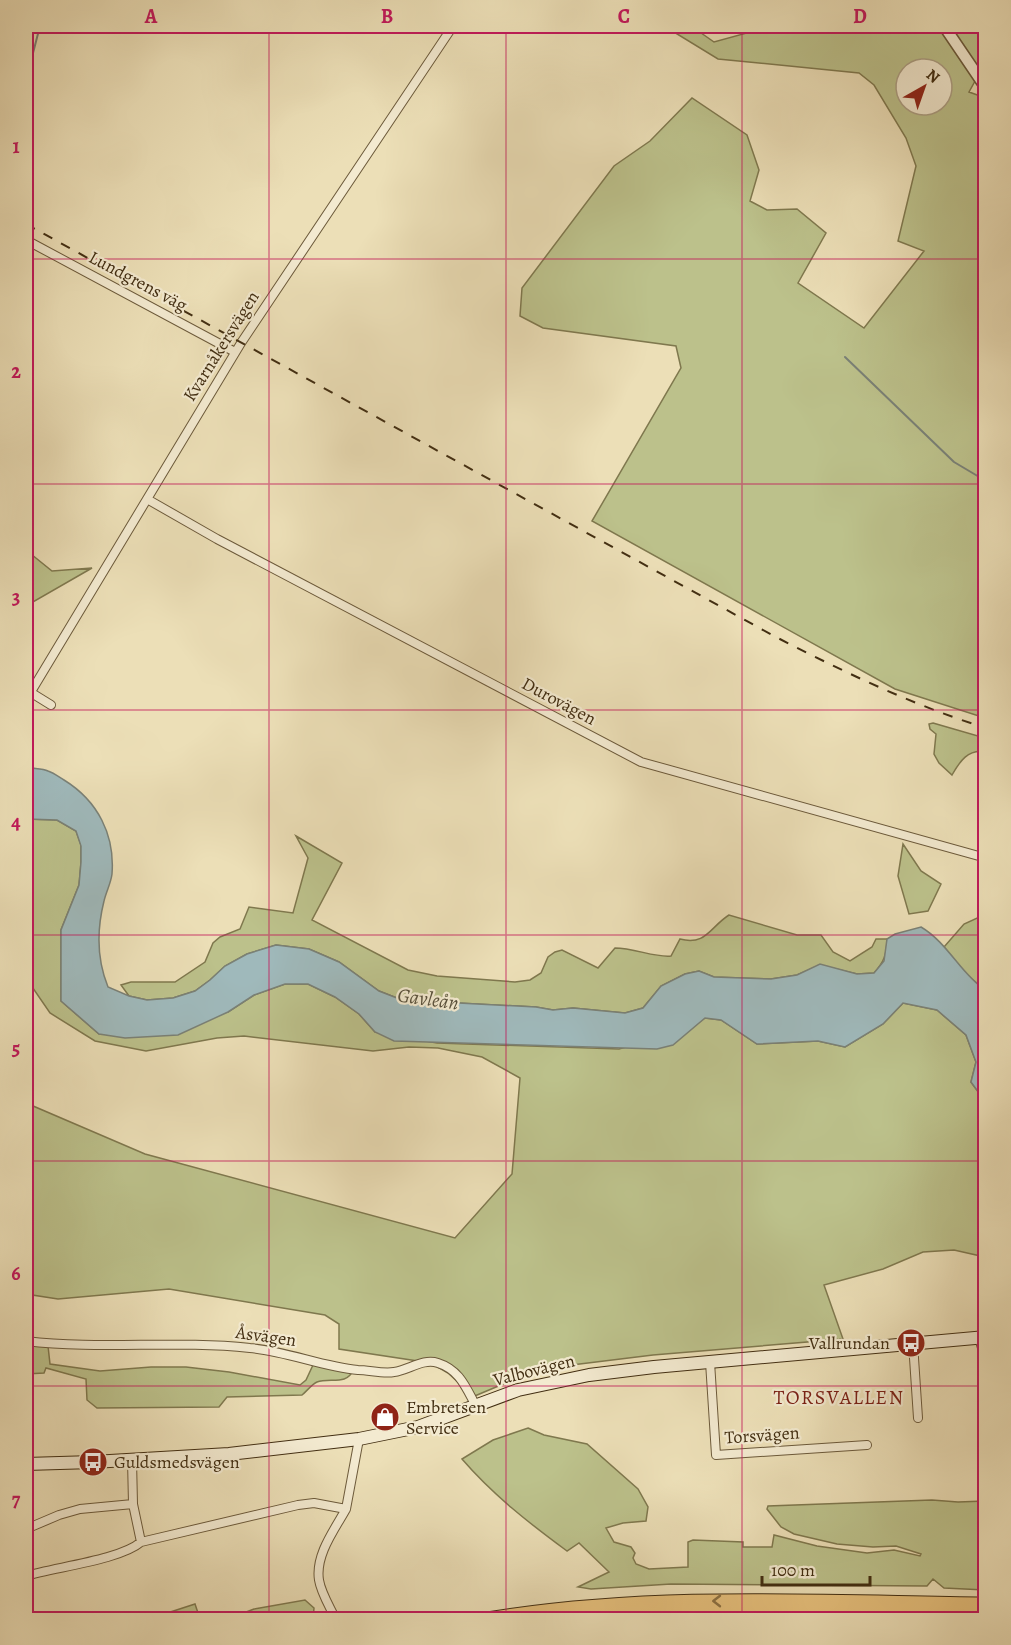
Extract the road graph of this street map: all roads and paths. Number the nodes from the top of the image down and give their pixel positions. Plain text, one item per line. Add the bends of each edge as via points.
1 (453, 26) edge
2 (944, 26) edge
3 (986, 88) edge
4 (26, 240) edge
5 (235, 352) junction
6 (147, 499) junction
7 (28, 696) edge
8 (51, 705) dead end
9 (986, 858) edge
10 (982, 1337) edge
11 (26, 1341) edge
12 (913, 1343) junction
13 (986, 1361) edge
14 (710, 1362) junction
15 (476, 1406) junction
16 (918, 1418) dead end
17 (359, 1439) junction
18 (867, 1444) dead end
19 (132, 1460) junction
20 (26, 1464) edge
21 (133, 1504) junction
22 (346, 1509) junction
23 (26, 1528) edge
24 (141, 1542) junction
25 (26, 1576) edge
26 (986, 1605) edge
27 (986, 1619) edge
28 (336, 1620) edge
29 (488, 1620) edge
30 (613, 1620) edge

1 - 5 street, Kvarnåkersvägen
2 - 3 street
4 - 5 street, Lundgrens väg
5 - 6 street, Kvarnåkersvägen
6 - 7 street, Kvarnåkersvägen
6 - 9 street, Durovägen via 641,762
7 - 8 street, Kvarnåkersvägen
10 - 12 main road, Valbovägen
10 - 13 street
11 - 15 street, Åsvägen via 88,1346 252,1348 351,1369 394,1372 435,1361 460,1376
12 - 14 main road, Valbovägen
12 - 16 street
14 - 15 main road, Valbovägen via 571,1378 518,1390
14 - 18 street, Torsvägen via 716,1455
15 - 17 main road, Valbovägen via 418,1427
17 - 19 main road, Valbovägen
17 - 22 street
19 - 20 main road, Valbovägen
19 - 21 street
21 - 23 street via 80,1509
21 - 24 street
22 - 24 street via 314,1503 298,1505
22 - 28 street via 322,1554 319,1569 321,1588
24 - 25 street via 129,1550
26 -> 29 highway via 663,1602
27 - 30 highway via 708,1616

